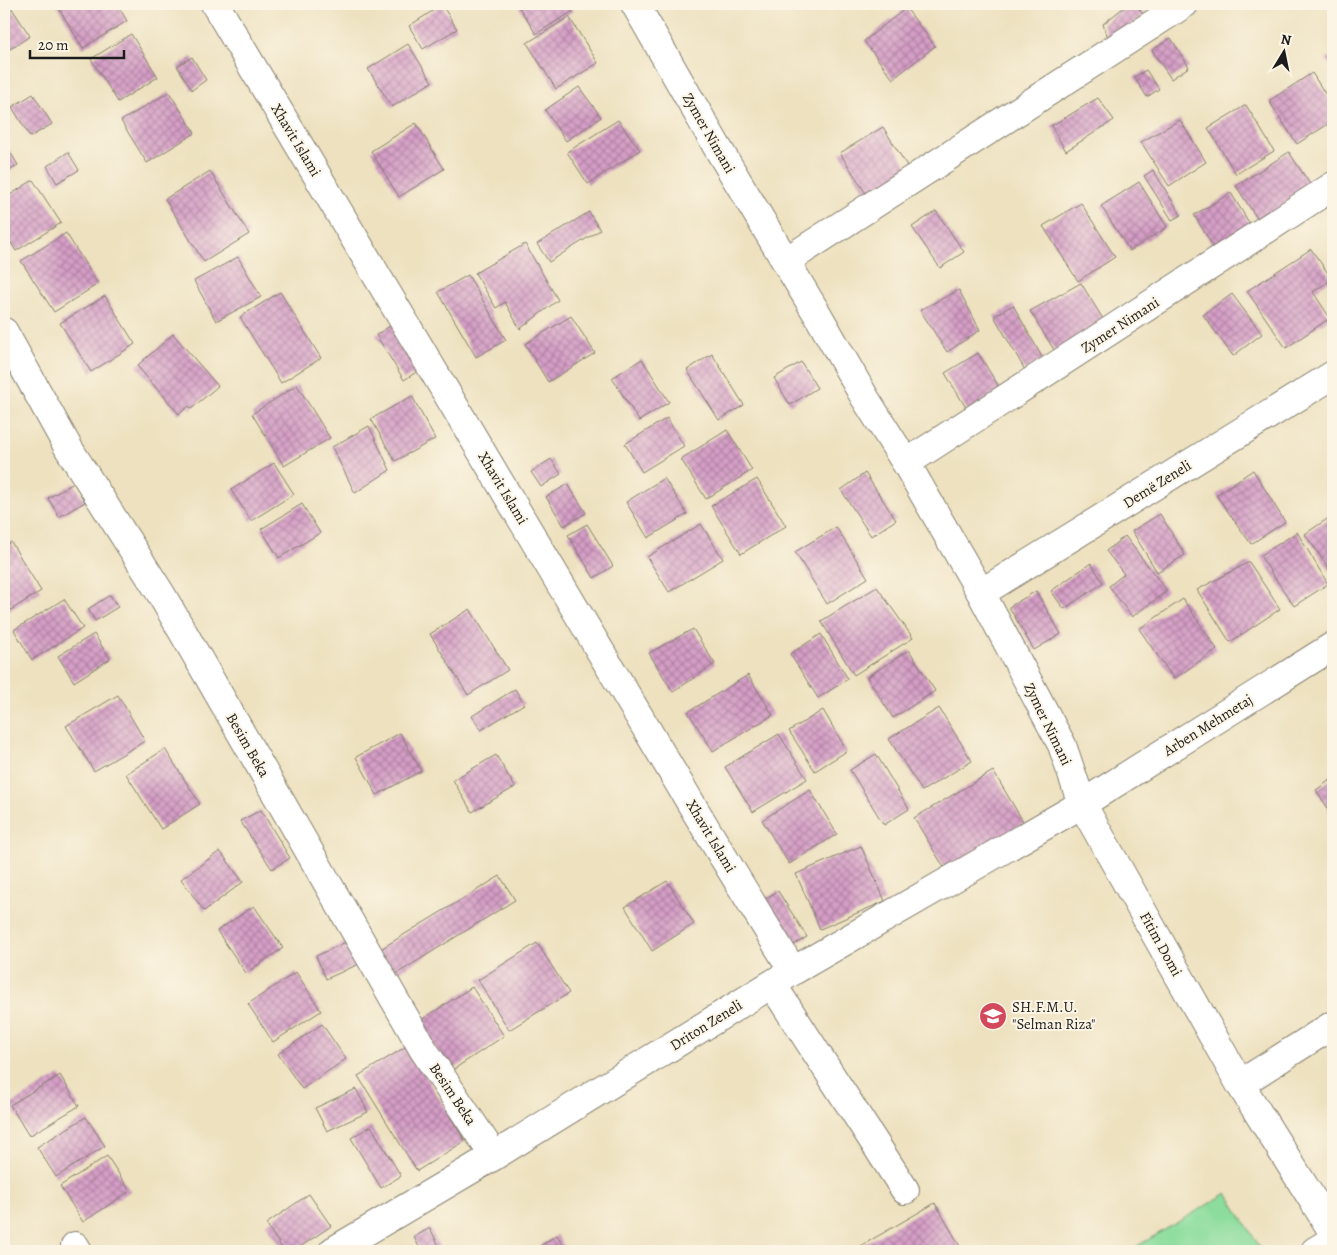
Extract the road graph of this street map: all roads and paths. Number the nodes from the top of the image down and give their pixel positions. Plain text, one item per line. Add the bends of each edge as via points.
1 (215, 4) edge
2 (635, 4) edge
3 (1184, 4) edge
4 (1333, 186) edge
5 (786, 261) junction
6 (4, 332) edge
7 (1333, 375) edge
8 (906, 464) junction
9 (981, 593) junction
10 (1333, 646) edge
11 (1082, 804) junction
12 (783, 978) junction
13 (1333, 1025) edge
14 (1240, 1084) junction
15 (494, 1156) junction
16 (904, 1190) dead end
17 (1333, 1232) edge
18 (1333, 1240) edge
19 (333, 1251) edge
20 (1315, 1251) edge

1 - 12 street, Xhavit Islami via 708,832
2 - 5 street, Zymer Nimani
3 - 5 street
4 - 8 street, Zymer Nimani
5 - 8 street, Zymer Nimani
6 - 15 street, Besim Beka via 69,450 166,603 423,1049
7 - 9 street, Demë Zeneli
8 - 9 street, Zymer Nimani
9 - 11 street, Zymer Nimani via 1062,745
10 - 11 street, Arben Mehmetaj
11 - 12 street, Driton Zeneli
11 - 14 street, Fitim Domi
12 - 15 street, Driton Zeneli
12 - 16 street, Xhavit Islami
13 - 14 street
14 - 17 street, Fitim Domi
15 - 19 street, Driton Zeneli
18 - 20 street

